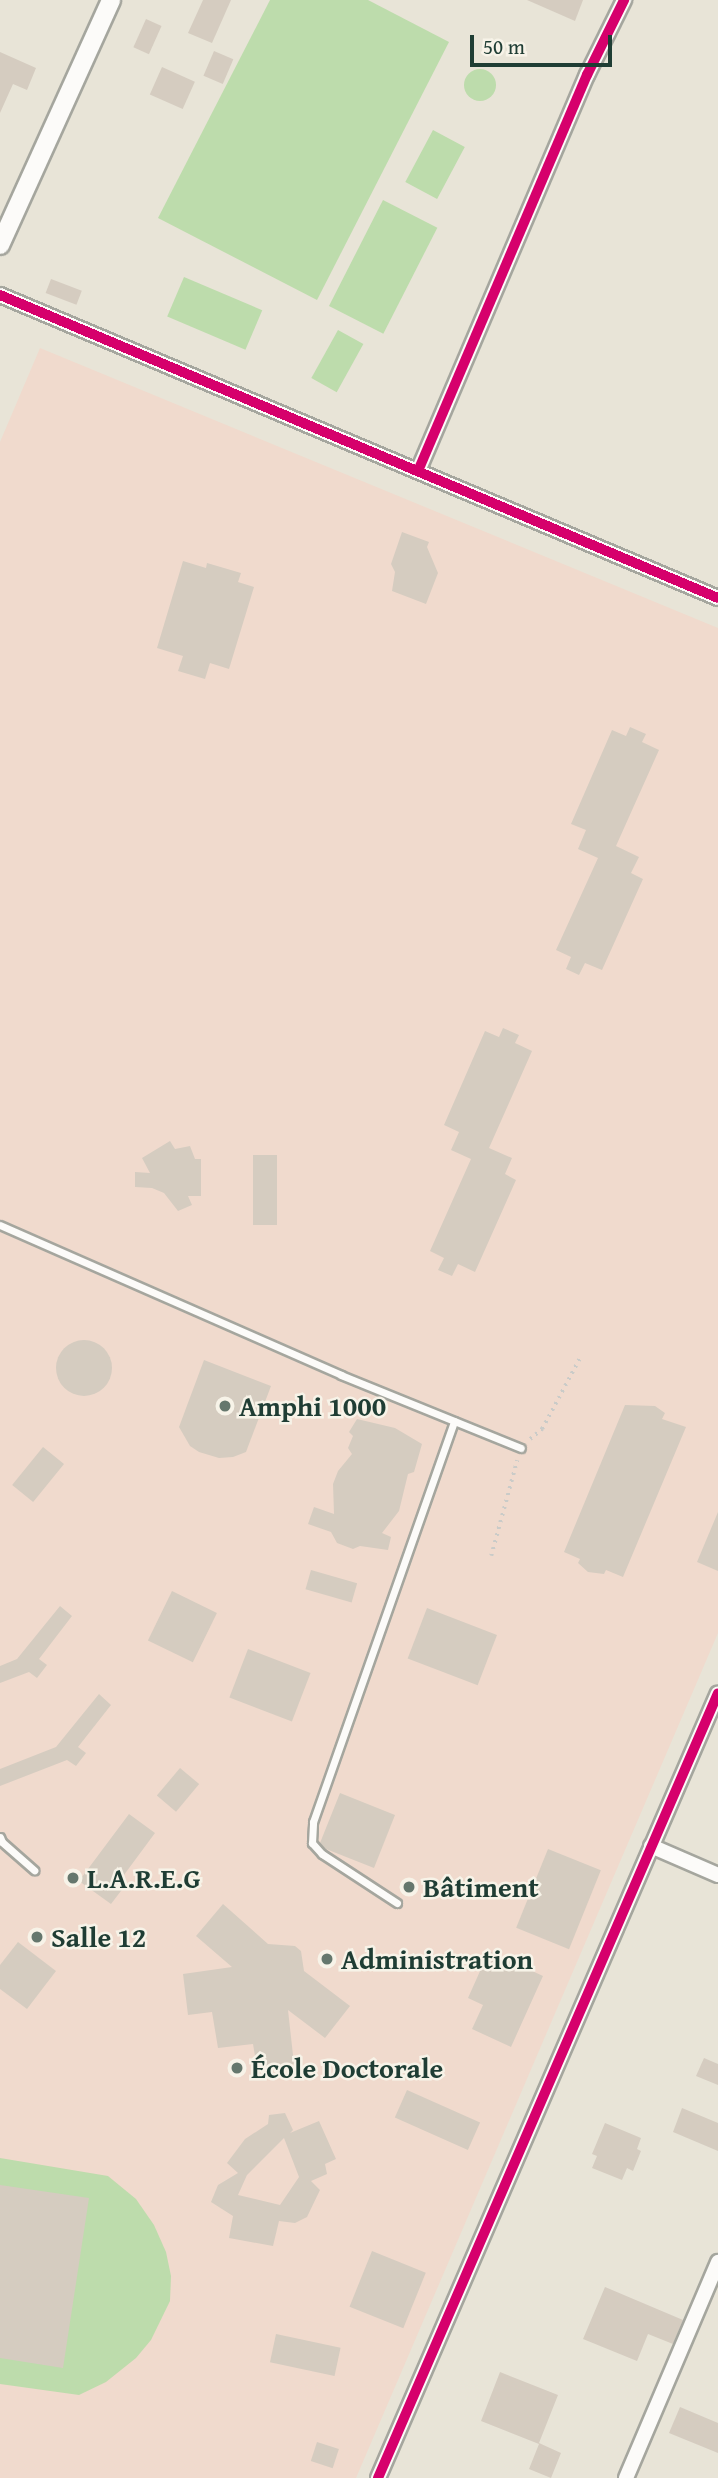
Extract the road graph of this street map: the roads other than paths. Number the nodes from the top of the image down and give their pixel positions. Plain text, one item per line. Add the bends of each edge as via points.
1 (111, 0) edge
2 (624, 0) edge
3 (0, 245) edge
4 (0, 295) edge
5 (418, 471) junction
6 (718, 598) edge
7 (0, 1225) edge
8 (454, 1421) junction
9 (521, 1448) dead end
10 (718, 1693) edge
11 (0, 1836) edge
12 (652, 1846) junction
13 (34, 1870) dead end
14 (718, 1875) edge
15 (397, 1903) dead end
16 (718, 2262) edge
17 (378, 2478) edge
18 (626, 2478) edge

1 - 3 street
2 - 5 street via 587,75
4 - 5 street
5 - 6 street
7 - 8 lane
8 - 9 lane
8 - 15 lane via 313,1822 312,1843 322,1854
10 - 12 street
11 - 13 lane
12 - 14 street
12 - 17 street
16 - 18 street

